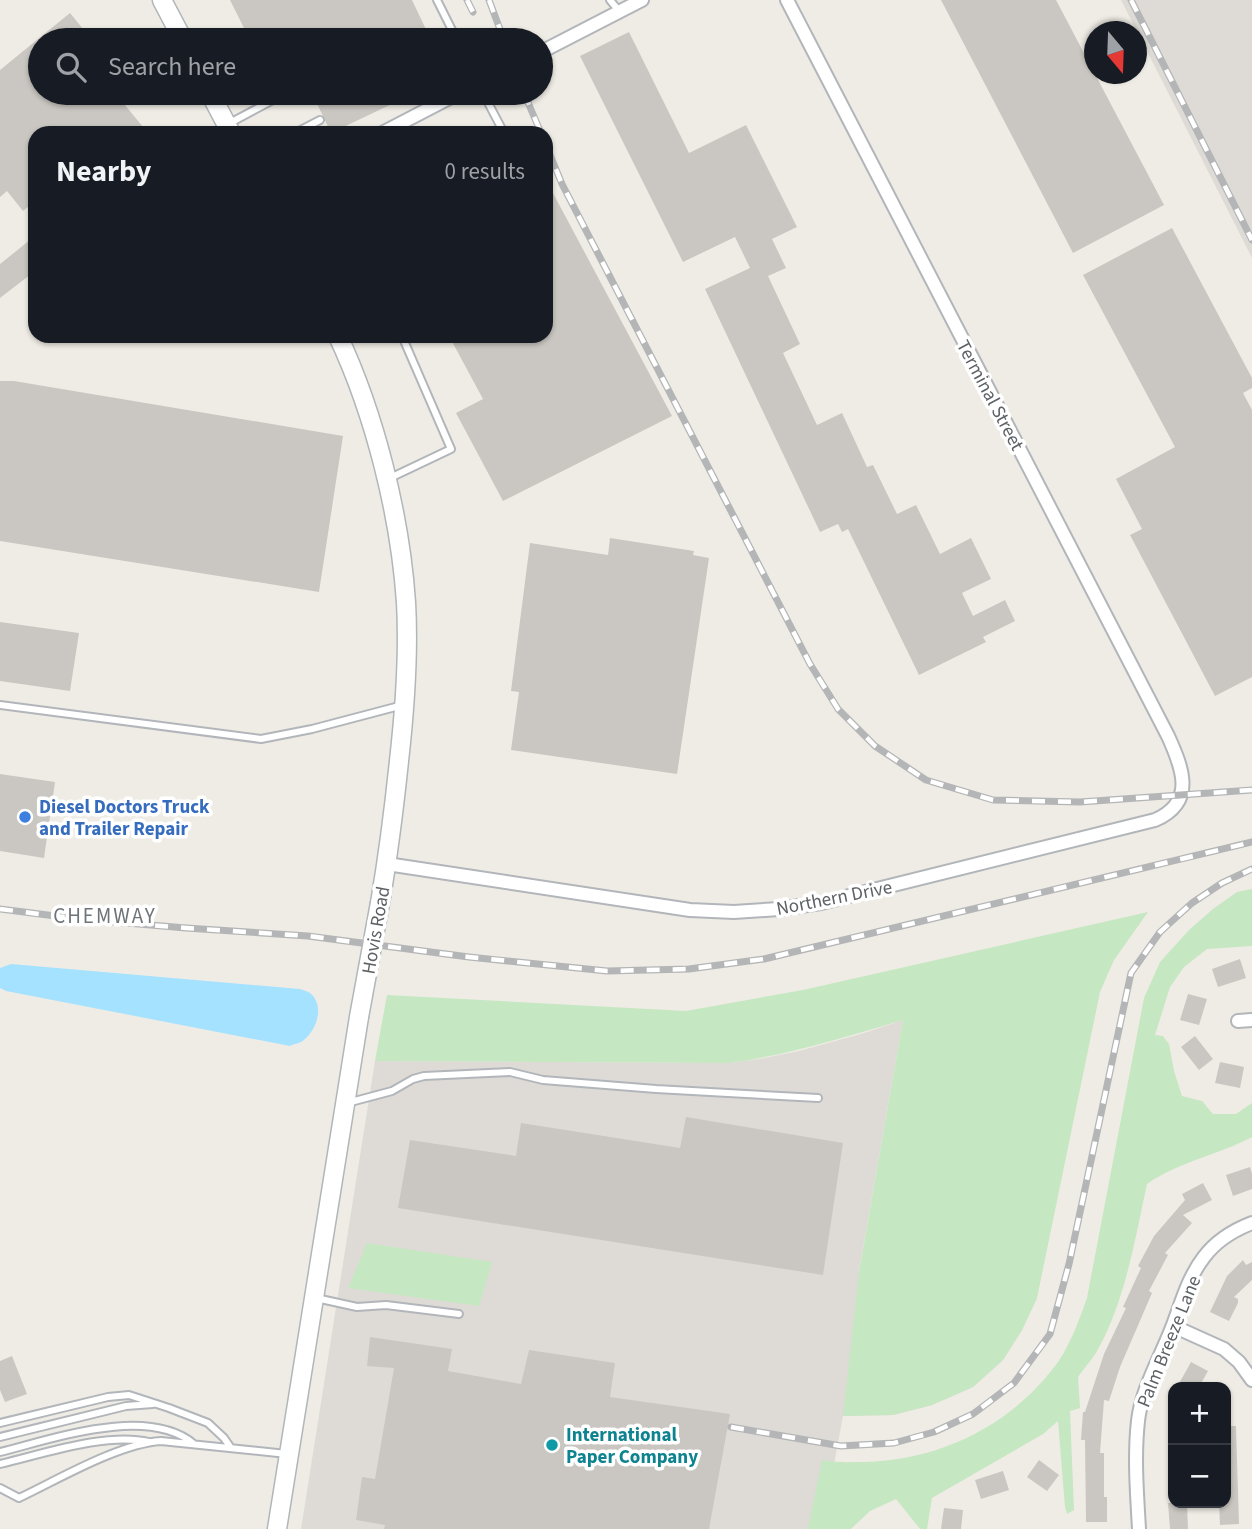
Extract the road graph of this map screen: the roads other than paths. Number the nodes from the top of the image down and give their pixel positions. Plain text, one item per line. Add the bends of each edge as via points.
1 (437, 0) edge
2 (610, 0) edge
3 (642, 0) edge
4 (787, 0) edge
5 (166, 1) edge
6 (620, 12) junction
7 (178, 28) edge
8 (451, 28) edge
9 (553, 46) edge
10 (216, 105) edge
11 (267, 105) edge
12 (437, 105) edge
13 (489, 105) edge
14 (320, 120) dead end
15 (227, 126) edge
16 (234, 126) edge
17 (308, 126) edge
18 (396, 126) edge
19 (500, 126) edge
20 (341, 343) edge
21 (405, 343) edge
22 (386, 479) junction
23 (0, 705) edge
24 (405, 705) junction
25 (1181, 794) joint
26 (387, 864) junction
27 (1252, 1020) edge
28 (1238, 1021) dead end
29 (818, 1098) dead end
30 (345, 1103) junction
31 (1252, 1223) edge
32 (314, 1298) junction
33 (459, 1314) dead end
34 (1172, 1326) junction
35 (1252, 1380) edge
36 (158, 1404) junction
37 (0, 1423) edge
38 (0, 1437) edge
39 (150, 1442) junction
40 (195, 1444) junction
41 (231, 1448) junction
42 (0, 1451) edge
43 (289, 1454) junction
44 (0, 1464) edge
45 (0, 1488) edge
46 (277, 1529) edge
47 (1139, 1529) edge

1 - 8 lane
2 - 6 lane
3 - 6 street
4 - 25 street, Terminal Street via 1168,736 1181,766
5 - 7 street
6 - 9 street
10 - 15 street
11 - 16 lane
12 - 18 street
13 - 19 lane
14 - 17 lane
20 - 22 street, Hovis Road
21 - 22 lane via 451,449
22 - 24 street, Hovis Road via 406,604
23 - 24 lane via 261,739
24 - 26 street, Hovis Road
25 - 26 street, Northern Drive via 1171,811 1155,820 821,903 779,909 667,908
26 - 30 street, Hovis Road, bridge
27 - 28 street
29 - 30 lane via 542,1080 510,1072 424,1076 392,1091
30 - 32 street, Hovis Road
31 - 34 street, Palm Breeze Lane via 1227,1235 1205,1255 1188,1283
32 - 33 lane via 357,1307
32 - 43 street, Hovis Road
34 - 35 street via 1224,1349
34 - 47 street, Palm Breeze Lane via 1138,1418
36 - 37 lane via 115,1395
36 - 38 lane via 126,1406
36 - 41 lane via 208,1423
39 - 40 lane
39 - 44 lane via 103,1440
39 - 45 lane via 96,1461 19,1498
40 - 41 lane
40 - 42 lane via 172,1431 118,1425
41 - 43 lane
43 - 46 street, Hovis Road

